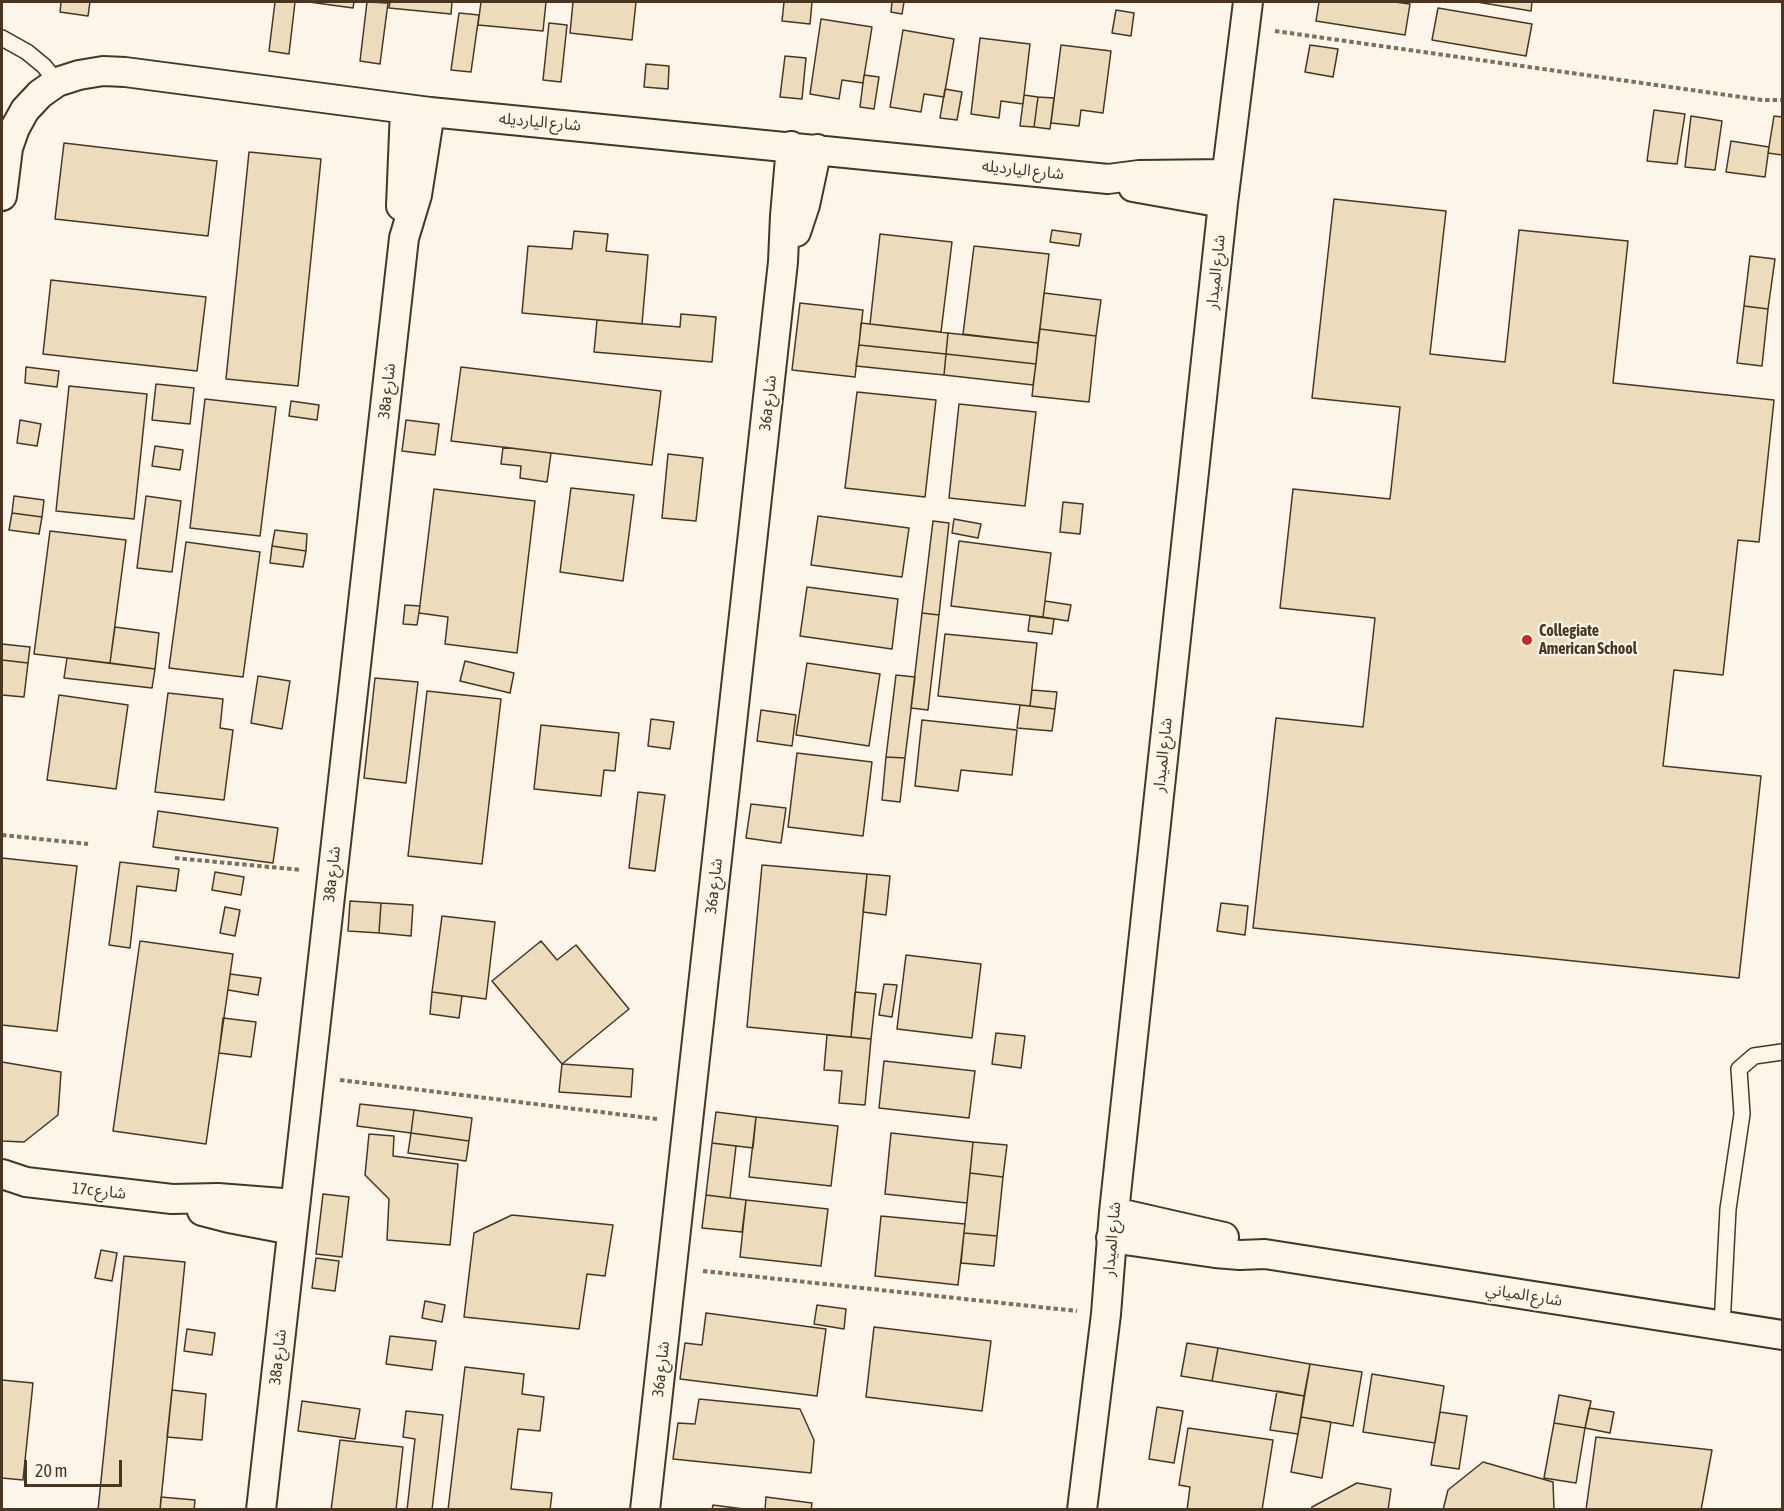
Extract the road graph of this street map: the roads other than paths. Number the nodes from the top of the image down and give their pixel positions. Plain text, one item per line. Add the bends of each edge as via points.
1 (1246, 14) edge
2 (2, 38) edge
3 (57, 82) junction
4 (418, 110) junction
5 (804, 148) junction
6 (1226, 174) junction
7 (1108, 179) junction
8 (2, 196) edge
9 (1223, 203) junction
10 (1782, 1052) edge
11 (10, 1181) edge
12 (294, 1217) junction
13 (1112, 1225) junction
14 (1722, 1326) junction
15 (1782, 1335) edge
16 (261, 1509) edge
17 (645, 1509) edge
18 (1082, 1509) edge

1 - 6 street, شارع الميدار
2 - 3 lane via 27,52
3 - 4 street, شارع اليارديله via 102,71 125,72
3 - 8 street, شارع اليارديله via 40,94 15,128 8,148
4 - 5 street, شارع اليارديله
4 - 12 street, 38a شارع via 401,178 404,238
5 - 7 street, شارع اليارديله
5 - 17 street, 36a شارع via 784,223 783,262
6 - 7 street, شارع اليارديله
6 - 9 street, شارع الميدار
7 - 9 street, شارع اليارديله
9 - 13 street, شارع الميدار
10 - 14 lane via 1754,1056 1739,1069 1742,1114 1728,1209
11 - 12 street, 17c شارع via 172,1199 215,1215
12 - 16 street, 38a شارع
13 - 14 street, شارع المياني via 1215,1253 1264,1254
13 - 18 street, شارع الميدار via 1106,1314
14 - 15 street, شارع المياني

